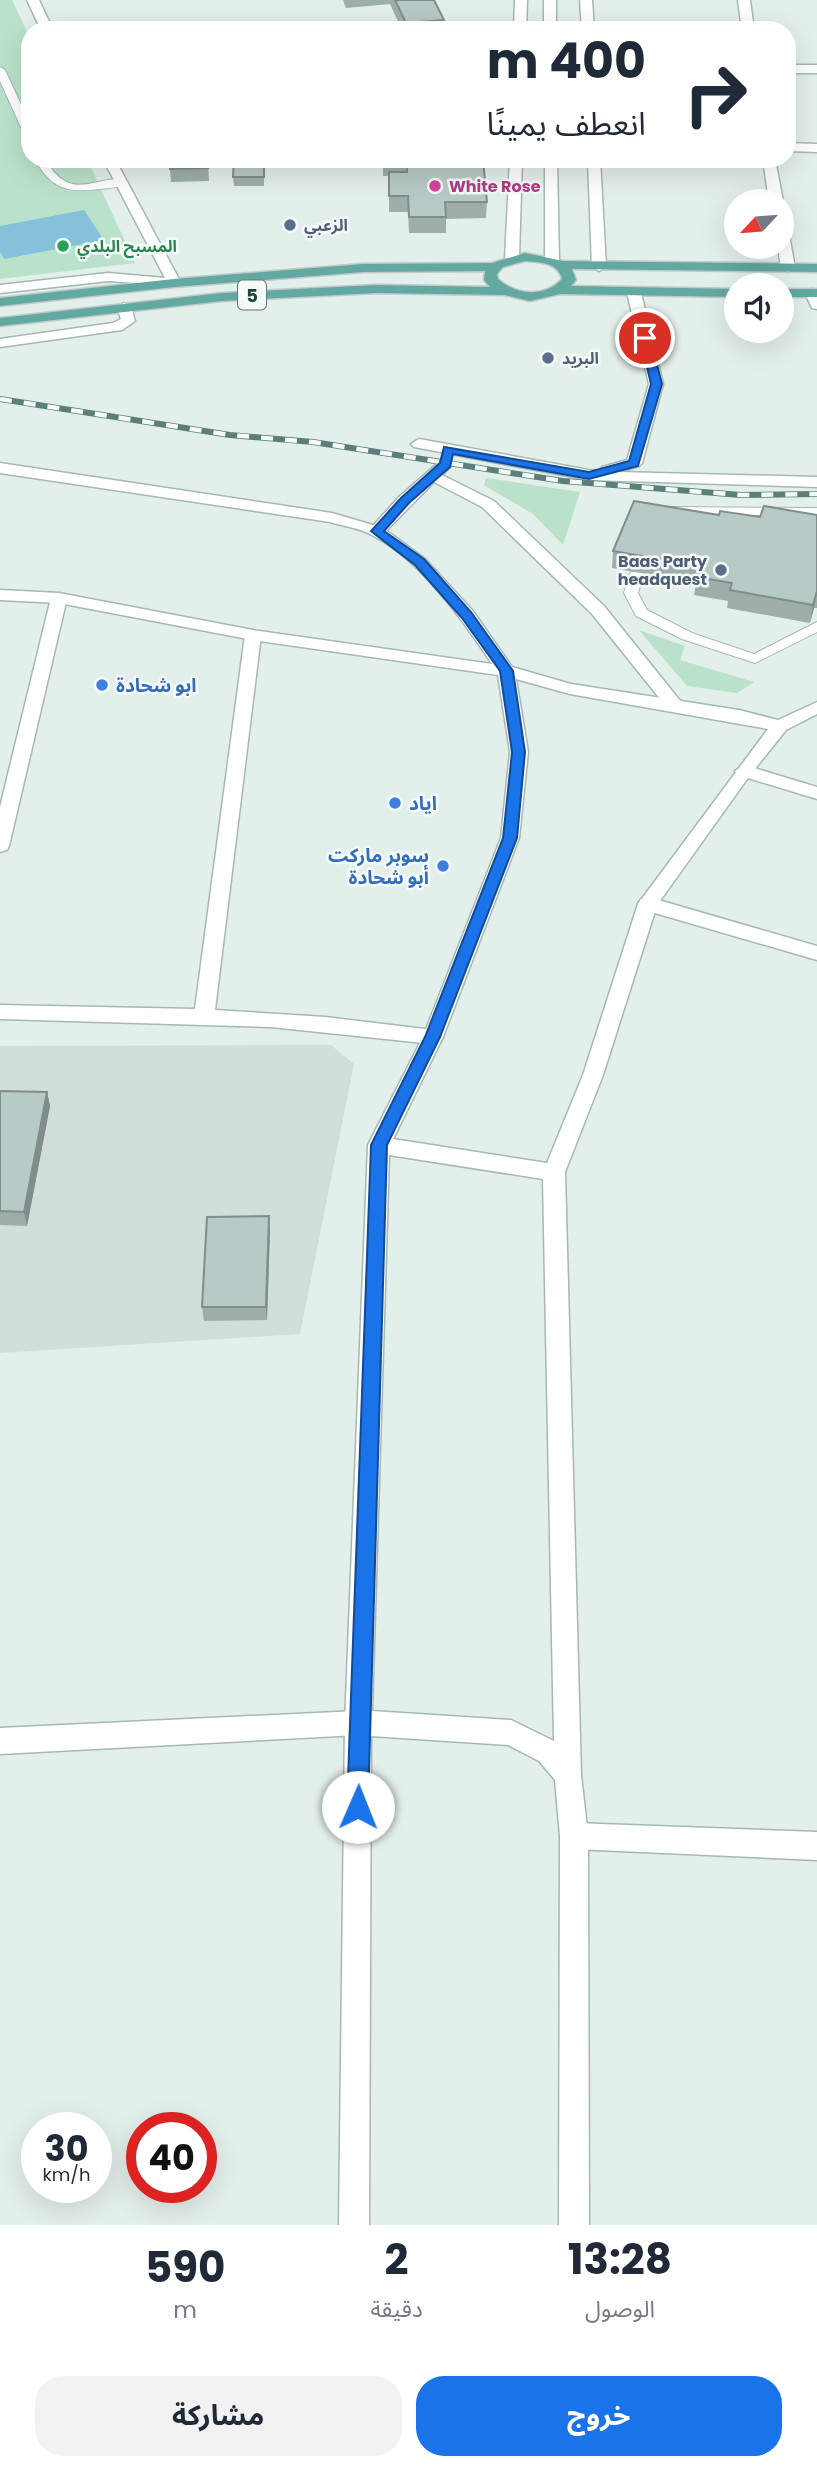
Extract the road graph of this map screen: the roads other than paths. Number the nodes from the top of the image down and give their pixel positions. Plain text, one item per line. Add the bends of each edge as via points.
1 (33, 0) edge
2 (521, 0) edge
3 (550, 0) edge
4 (586, 0) edge
5 (744, 0) edge
6 (43, 21) edge
7 (520, 21) edge
8 (550, 21) edge
9 (587, 21) edge
10 (747, 21) edge
11 (796, 69) edge
12 (817, 69) edge
13 (0, 70) edge
14 (21, 116) edge
15 (796, 147) edge
16 (817, 148) edge
17 (44, 168) edge
18 (114, 168) edge
19 (516, 168) edge
20 (551, 168) edge
21 (594, 168) edge
22 (770, 168) edge
23 (121, 183) junction
24 (774, 189) edge
25 (512, 258) junction
26 (787, 259) edge
27 (556, 262) junction
28 (493, 267) junction
29 (599, 267) junction
30 (789, 268) junction
31 (817, 268) edge
32 (174, 283) junction
33 (0, 289) edge
34 (559, 290) junction
35 (505, 291) junction
36 (634, 292) junction
37 (724, 293) edge
38 (794, 294) edge
39 (815, 297) edge
40 (0, 302) edge
41 (124, 307) junction
42 (0, 322) edge
43 (0, 343) edge
44 (419, 444) dead end
45 (448, 450) junction
46 (0, 468) edge
47 (589, 475) junction
48 (433, 476) junction
49 (817, 482) edge
50 (817, 512) edge
51 (653, 513) edge
52 (377, 531) junction
53 (637, 573) edge
54 (0, 595) edge
55 (60, 598) junction
56 (817, 626) edge
57 (253, 635) junction
58 (506, 671) junction
59 (676, 706) junction
60 (817, 707) edge
61 (780, 726) junction
62 (744, 771) junction
63 (817, 793) edge
64 (0, 846) edge
65 (648, 904) junction
66 (817, 953) edge
67 (0, 1012) edge
68 (204, 1017) junction
69 (433, 1037) junction
70 (379, 1145) junction
71 (554, 1172) junction
72 (358, 1723) junction
73 (0, 1741) edge
74 (568, 1775) junction
75 (574, 1836) junction
76 (817, 1846) edge
77 (354, 2225) edge
78 (575, 2225) edge

1 - 6 street
2 - 7 street
3 - 8 street
4 - 9 street
5 - 10 street
11 - 12 street
13 - 14 lane
15 - 16 street
17 - 23 lane via 57,183 73,188
18 - 23 street
19 - 25 street
20 - 27 street
21 - 29 street
22 - 24 street
23 - 32 street
25 - 27 main road
25 - 28 main road
26 - 30 street
27 - 29 main road
27 - 34 main road via 569,275
28 - 32 main road, 5 via 362,268
28 - 35 main road via 491,280
29 - 30 main road
30 - 31 main road
32 - 33 street via 108,277
32 - 40 main road, 5
34 - 35 main road via 527,296
34 - 36 main road
35 - 41 main road, 5 via 376,289
36 - 37 main road
36 - 47 street via 656,384 634,463
38 - 39 main road
41 - 42 main road, 5
41 - 43 street via 128,321 117,327
44 - 45 street
45 - 47 street
45 - 48 street via 446,464
46 - 52 street via 332,518
47 - 49 street
48 - 52 street
48 - 59 street via 488,504 598,610
50 - 51 lane
52 - 58 street via 419,562 467,615
53 - 56 lane via 631,593 641,613 687,636 755,659
54 - 55 street
55 - 57 street
55 - 64 street
57 - 58 street
57 - 68 street
58 - 59 street via 570,689
58 - 69 street via 519,752 510,838
59 - 61 street
60 - 61 street
61 - 62 street
62 - 63 street
62 - 65 street
65 - 66 street
65 - 71 street via 593,1075
67 - 68 street
68 - 69 street
69 - 70 street
70 - 71 street
70 - 72 street
71 - 74 street
72 - 73 street
72 - 74 street via 512,1733 548,1752
72 - 77 street
74 - 75 street
75 - 76 street
75 - 78 street

